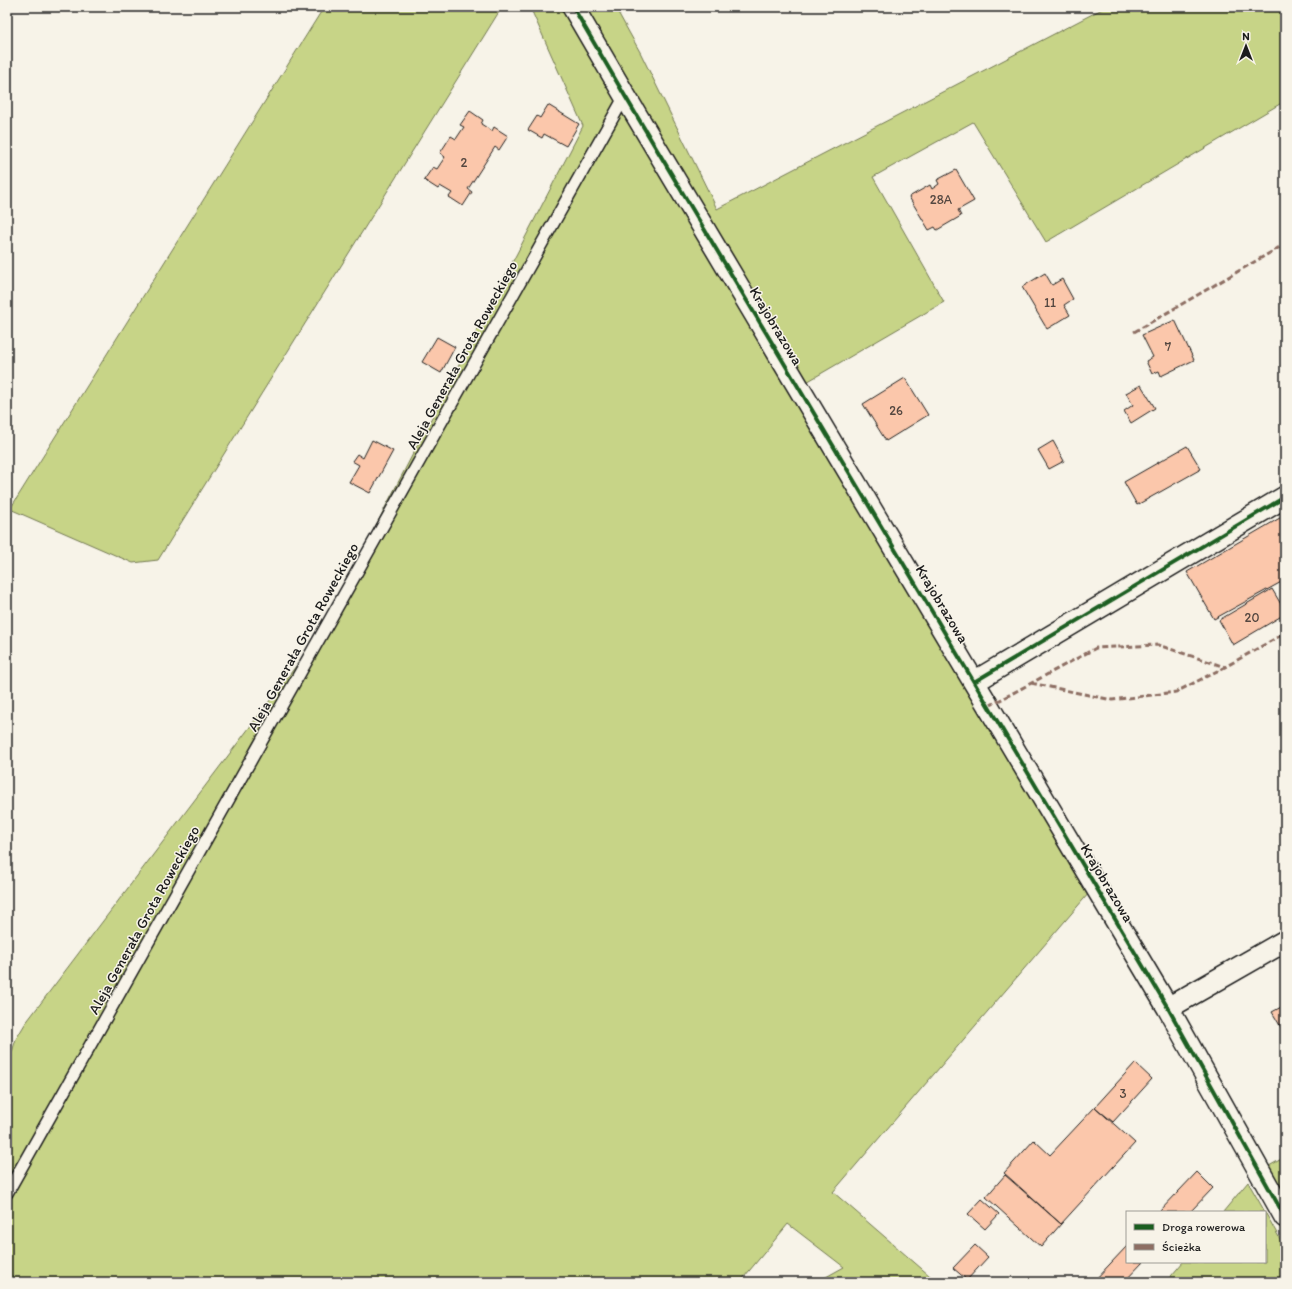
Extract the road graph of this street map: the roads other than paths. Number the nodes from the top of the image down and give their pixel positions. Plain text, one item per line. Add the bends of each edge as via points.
1 (573, 7) edge
2 (625, 96) junction
3 (1285, 497) edge
4 (974, 682) junction
5 (1285, 941) edge
6 (1168, 1008) junction
7 (7, 1193) edge
8 (1285, 1217) edge

1 - 2 street, Krajobrazowa
2 - 4 street, Krajobrazowa
2 - 7 lane, Aleja Generała Grota Roweckiego
3 - 4 street
4 - 6 street, Krajobrazowa
5 - 6 street
6 - 8 street, Krajobrazowa

